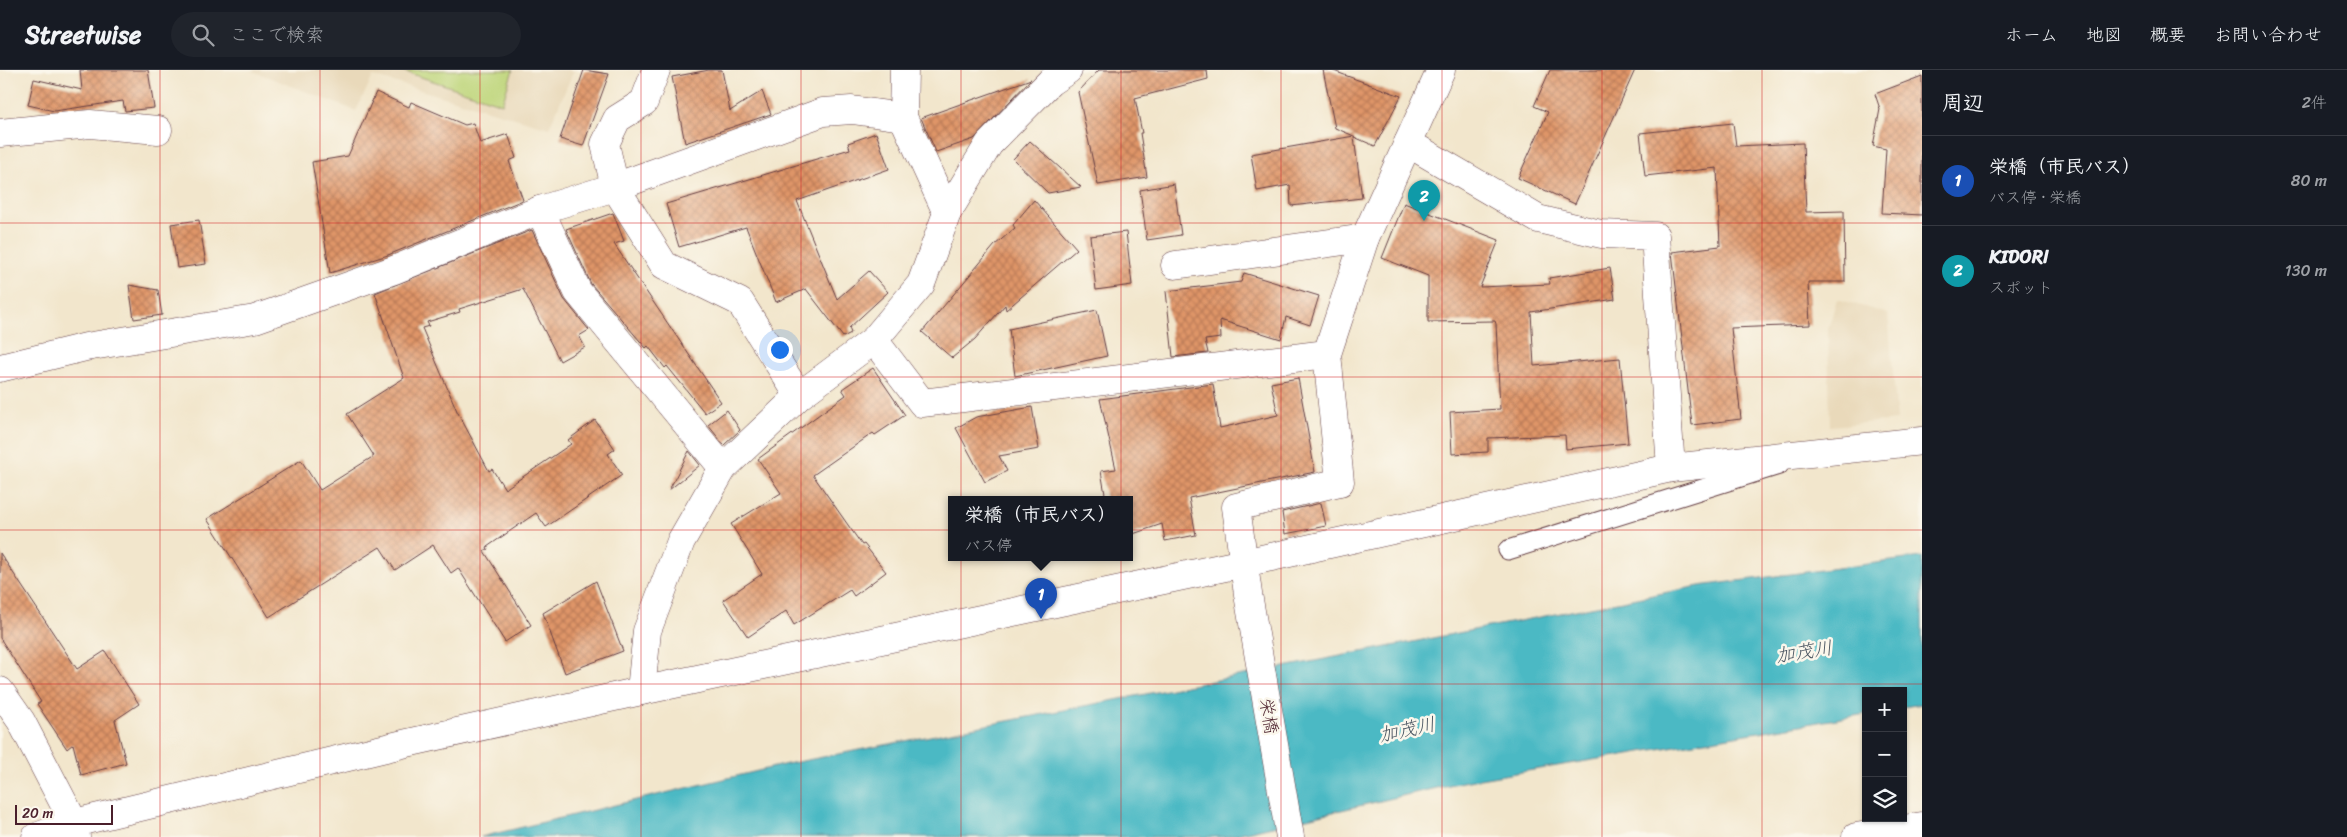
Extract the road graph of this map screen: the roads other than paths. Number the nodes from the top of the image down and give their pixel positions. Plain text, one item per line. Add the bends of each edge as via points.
1 (656, 70) edge
2 (904, 70) edge
3 (1068, 70) edge
4 (1441, 70) edge
5 (903, 117) junction
6 (158, 130) dead end
7 (0, 133) edge
8 (1408, 143) junction
9 (615, 187) junction
10 (540, 210) junction
11 (947, 213) junction
12 (1365, 238) junction
13 (1176, 265) dead end
14 (874, 340) junction
15 (1327, 354) junction
16 (0, 368) edge
17 (799, 396) junction
18 (1922, 441) edge
19 (1822, 452) junction
20 (723, 468) junction
21 (1671, 468) junction
22 (1508, 550) dead end
23 (1244, 563) junction
24 (0, 691) edge
25 (641, 691) junction
26 (1922, 826) edge
27 (75, 830) edge
28 (36, 837) edge
29 (1290, 837) edge
30 (1856, 837) edge

1 - 9 street via 644,102 617,120 605,144
2 - 5 street
3 - 11 street via 1050,82 989,144
4 - 8 street
5 - 9 street via 852,110 823,112
5 - 11 street
6 - 7 street via 90,124
8 - 12 street
8 - 21 street via 1538,219 1601,234 1655,236
9 - 10 street
9 - 17 street via 664,265 740,302
10 - 16 street via 394,270 255,318 86,347
10 - 20 street via 578,292
11 - 14 street via 921,284
12 - 13 street
12 - 15 street
14 - 15 street via 922,403
14 - 17 street
15 - 23 street, 栄橋 via 1340,482 1236,507
17 - 20 street
18 - 19 street
19 - 21 street
19 - 22 lane
20 - 25 street via 681,541 647,631
21 - 23 street
23 - 25 street
23 - 29 street, 栄橋
24 - 27 street via 21,721
25 - 27 street via 407,743
26 - 30 street
27 - 28 street

